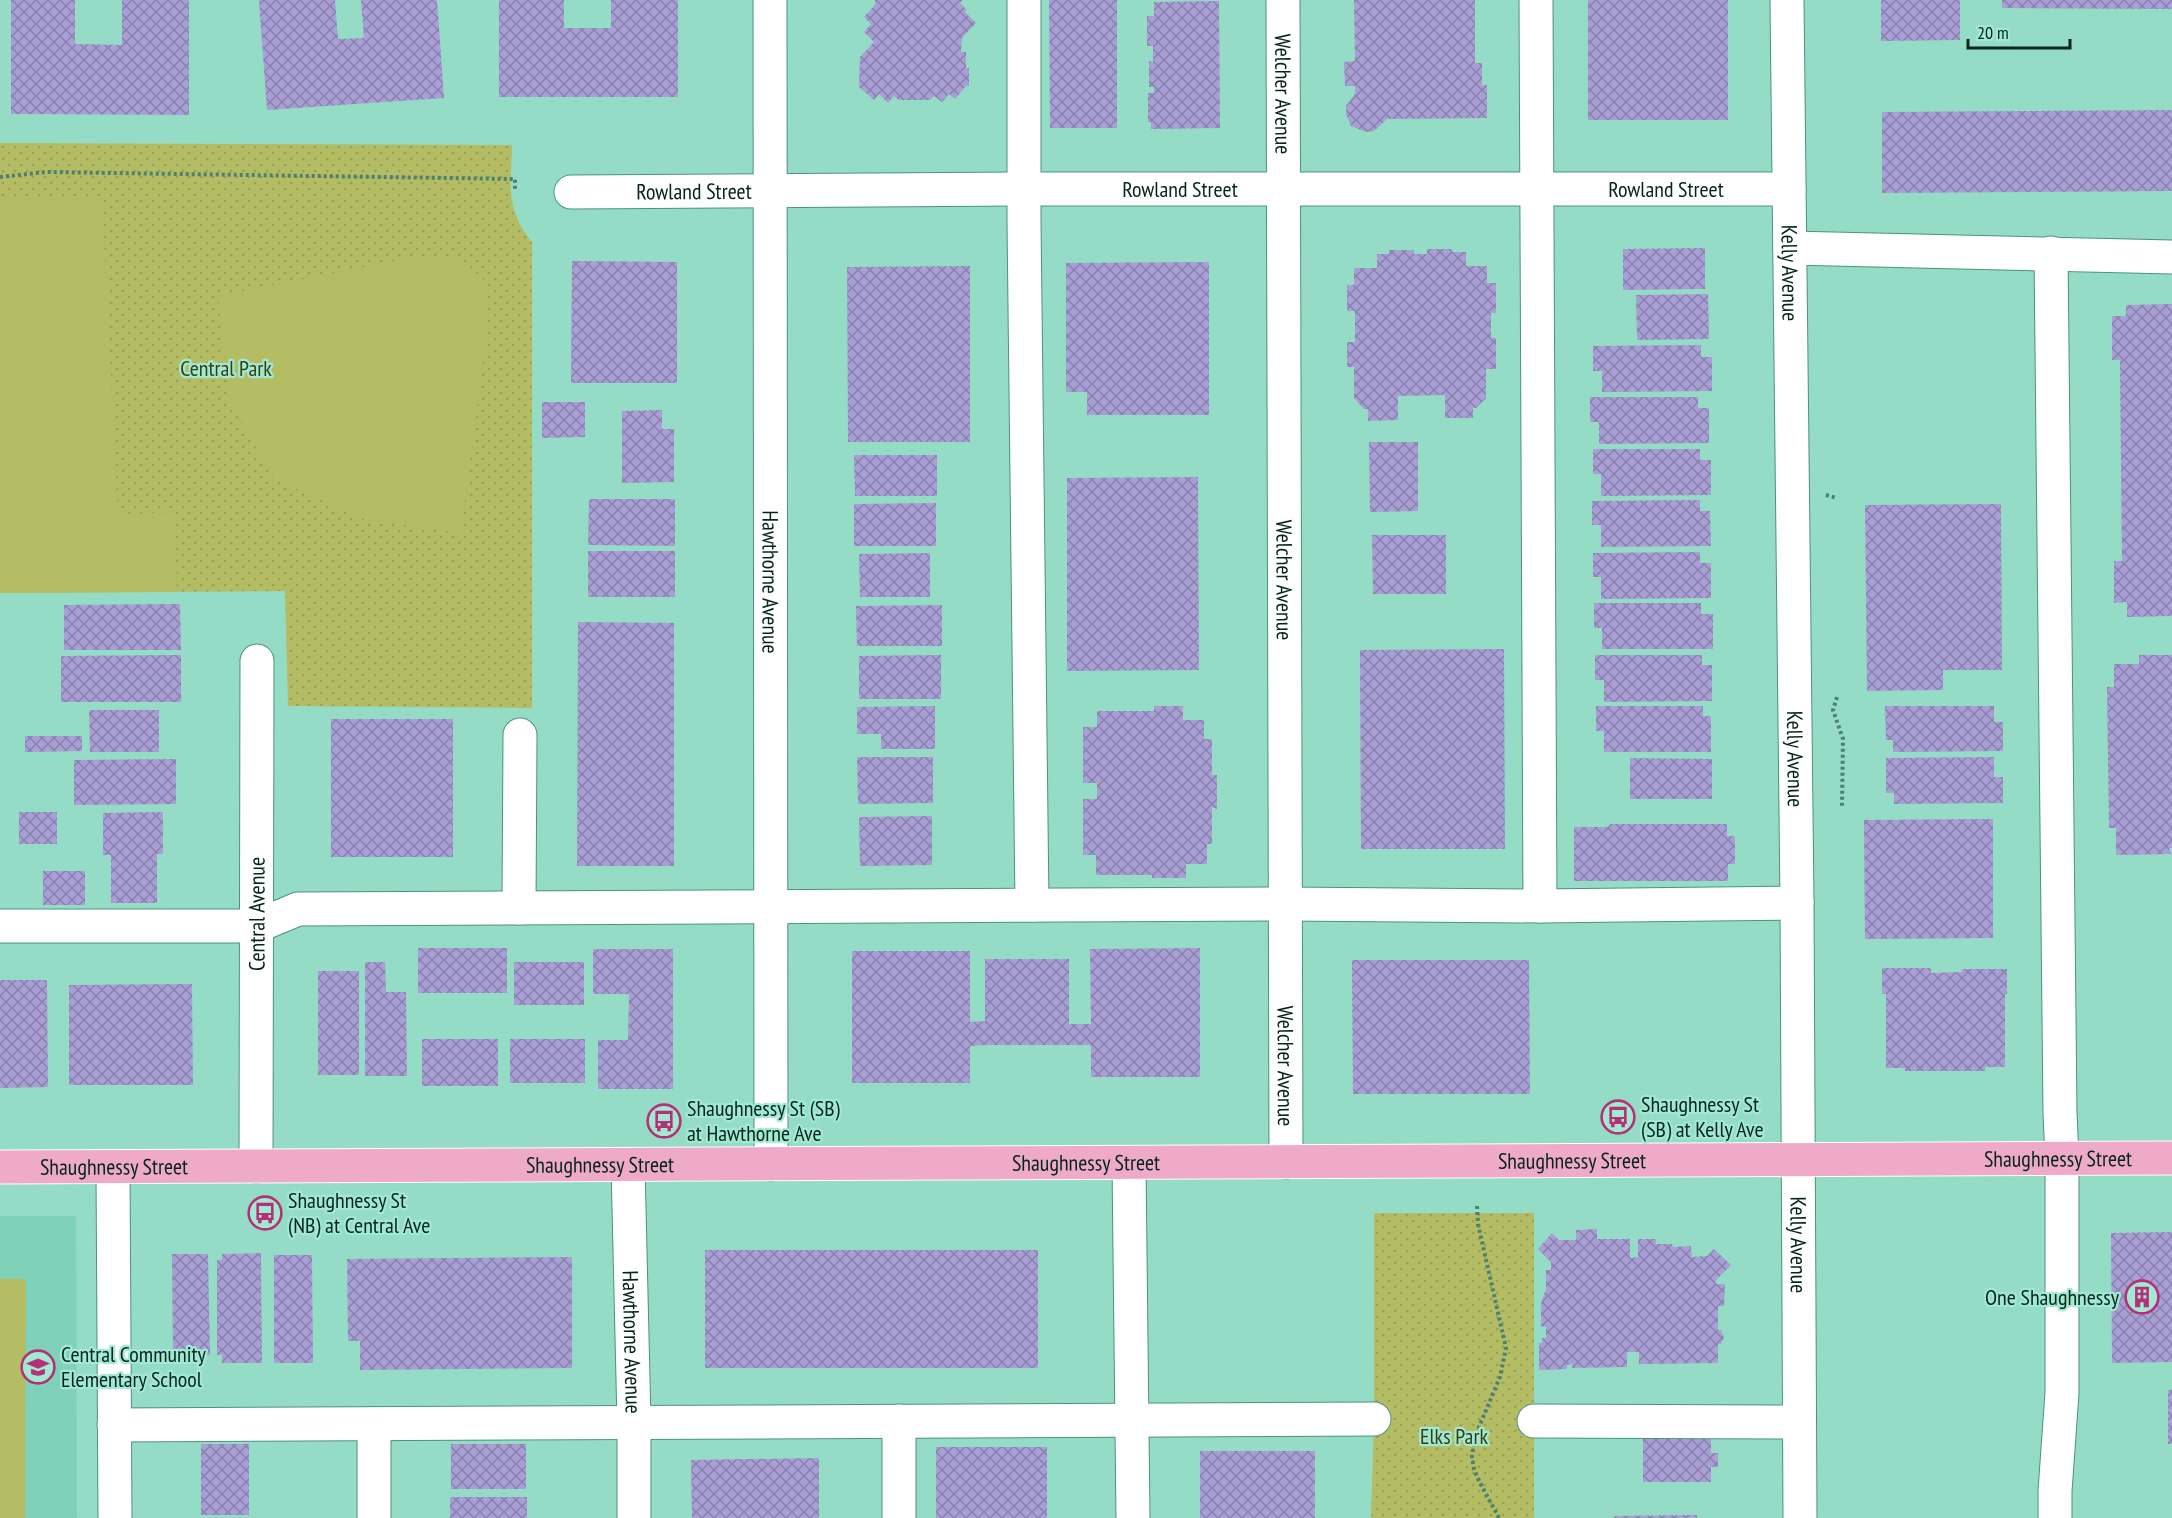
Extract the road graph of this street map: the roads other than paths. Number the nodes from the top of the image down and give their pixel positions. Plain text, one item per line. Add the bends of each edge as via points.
1 (770, 0) edge
2 (1024, 0) edge
3 (1283, 0) edge
4 (1536, 0) edge
5 (1787, 0) edge
6 (1283, 188) junction
7 (1536, 188) junction
8 (1024, 189) junction
9 (1789, 189) junction
10 (770, 190) junction
11 (571, 192) dead end
12 (1790, 248) junction
13 (2051, 253) junction
14 (2172, 257) edge
15 (257, 661) dead end
16 (520, 735) dead end
17 (1797, 903) junction
18 (1286, 904) junction
19 (1032, 905) junction
20 (1540, 906) junction
21 (771, 907) junction
22 (519, 908) junction
23 (0, 926) edge
24 (257, 926) junction
25 (2172, 1158) edge
26 (2062, 1159) junction
27 (1798, 1160) junction
28 (1129, 1162) junction
29 (1286, 1162) junction
30 (771, 1164) junction
31 (628, 1165) junction
32 (256, 1166) junction
33 (0, 1167) edge
34 (113, 1167) junction
35 (1374, 1419) dead end
36 (1132, 1420) junction
37 (899, 1421) junction
38 (1534, 1421) dead end
39 (634, 1422) junction
40 (1800, 1422) junction
41 (374, 1424) junction
42 (114, 1425) junction
43 (115, 1518) edge
44 (374, 1518) edge
45 (634, 1518) edge
46 (899, 1518) edge
47 (1133, 1518) edge
48 (1800, 1518) edge
49 (2055, 1518) edge

1 - 10 street, Hawthorne Avenue
2 - 8 street
3 - 6 street, Welcher Avenue
4 - 7 street
5 - 9 street, Kelly Avenue
6 - 7 street, Rowland Street
6 - 8 street, Rowland Street
6 - 18 street, Welcher Avenue
7 - 9 street, Rowland Street
7 - 20 street
8 - 10 street, Rowland Street
8 - 19 street
9 - 12 street, Kelly Avenue
10 - 11 street, Rowland Street
10 - 21 street, Hawthorne Avenue
12 - 13 street
12 - 17 street, Kelly Avenue
13 - 14 street
13 - 26 street
15 - 24 street, Central Avenue
16 - 22 street
17 - 20 street
17 - 27 street, Kelly Avenue
18 - 19 street
18 - 20 street
18 - 29 street, Welcher Avenue
19 - 21 street
21 - 22 street
21 - 30 street, Hawthorne Avenue
22 - 24 street via 298,909
23 - 24 street
24 - 32 street, Central Avenue
25 - 26 main road, Shaughnessy Street
26 - 27 main road, Shaughnessy Street
26 - 49 street via 2062,1393
27 - 29 main road, Shaughnessy Street
27 - 40 street, Kelly Avenue
28 - 29 main road, Shaughnessy Street
28 - 30 main road, Shaughnessy Street
28 - 36 street
30 - 31 main road, Shaughnessy Street
31 - 32 main road, Shaughnessy Street
31 - 39 street, Hawthorne Avenue
32 - 34 main road, Shaughnessy Street
33 - 34 main road, Shaughnessy Street
34 - 42 street
35 - 36 street
36 - 37 street
36 - 47 street
37 - 39 street
37 - 46 street
38 - 40 street
39 - 41 street
39 - 45 street, Hawthorne Avenue
40 - 48 street, Kelly Avenue
41 - 42 street
41 - 44 street
42 - 43 street

